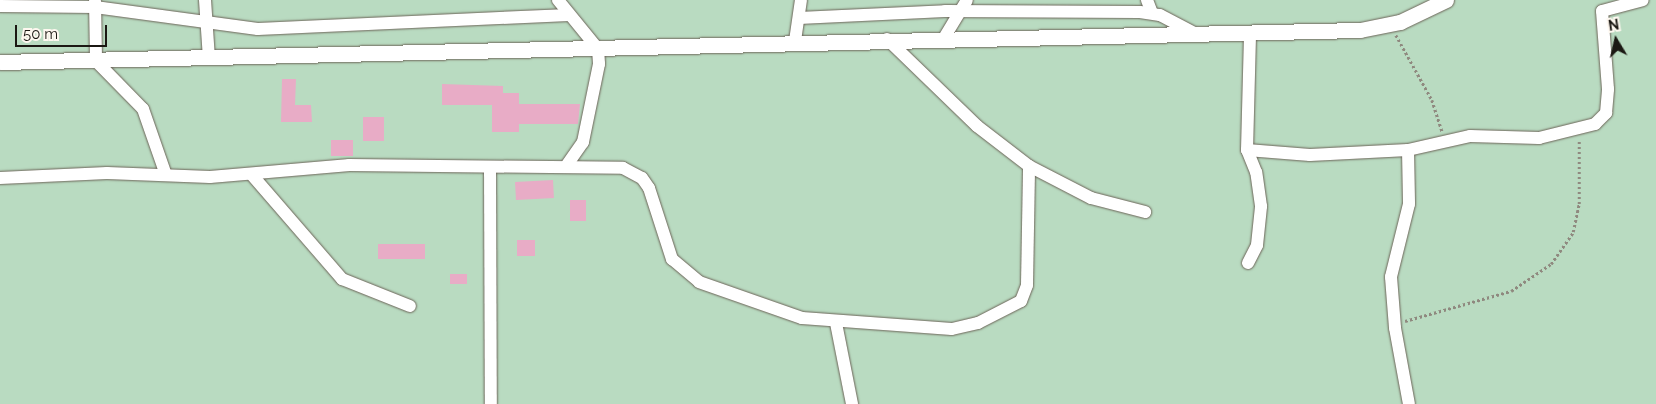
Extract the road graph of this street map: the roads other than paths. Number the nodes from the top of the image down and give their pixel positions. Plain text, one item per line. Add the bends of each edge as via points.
1 (205, 0) edge
2 (558, 0) edge
3 (801, 0) edge
4 (967, 0) edge
5 (1147, 0) edge
6 (1446, 0) edge
7 (1643, 0) edge
8 (95, 4) edge
9 (0, 6) edge
10 (930, 6) edge
11 (958, 11) junction
12 (1152, 13) junction
13 (569, 15) junction
14 (799, 18) junction
15 (205, 24) junction
16 (1250, 32) junction
17 (1196, 34) junction
18 (944, 38) junction
19 (887, 39) junction
20 (795, 41) junction
21 (598, 49) junction
22 (209, 58) junction
23 (96, 61) junction
24 (0, 62) edge
25 (1247, 150) junction
26 (1408, 150) junction
27 (566, 166) junction
28 (1030, 166) junction
29 (490, 167) junction
30 (166, 175) junction
31 (252, 175) junction
32 (0, 178) edge
33 (1144, 212) dead end
34 (1248, 263) dead end
35 (410, 306) dead end
36 (836, 323) junction
37 (491, 404) edge
38 (852, 404) edge
39 (1410, 404) edge

1 - 15 street
2 - 13 street
3 - 14 street
4 - 11 street
5 - 12 street
6 - 16 street via 1391,26
7 - 26 street via 1602,11 1608,70 1606,113 1600,121 1539,138 1470,136
8 - 9 street
8 - 15 street
8 - 23 street
10 - 11 street
10 - 14 street
11 - 12 street
11 - 18 street
12 - 17 street
13 - 15 street via 306,29
13 - 21 street
14 - 20 street
15 - 22 street
16 - 17 street
16 - 25 street
17 - 18 street
18 - 19 street
19 - 20 street
19 - 28 street via 969,119
20 - 21 street
21 - 22 street
21 - 27 street via 592,114 583,142
22 - 23 street
23 - 24 street
23 - 30 street via 143,109
25 - 26 street via 1310,155
25 - 34 street via 1256,172 1262,206 1257,246
26 - 39 street via 1409,204 1392,277 1395,323
27 - 29 street
27 - 36 street via 613,166 642,178 672,259 699,282 772,309
28 - 33 street via 1091,198
28 - 36 street via 1027,285 1021,301 978,323 952,329
29 - 31 street via 349,166
29 - 37 street
30 - 31 street
30 - 32 street
31 - 35 street via 342,279
36 - 38 street

